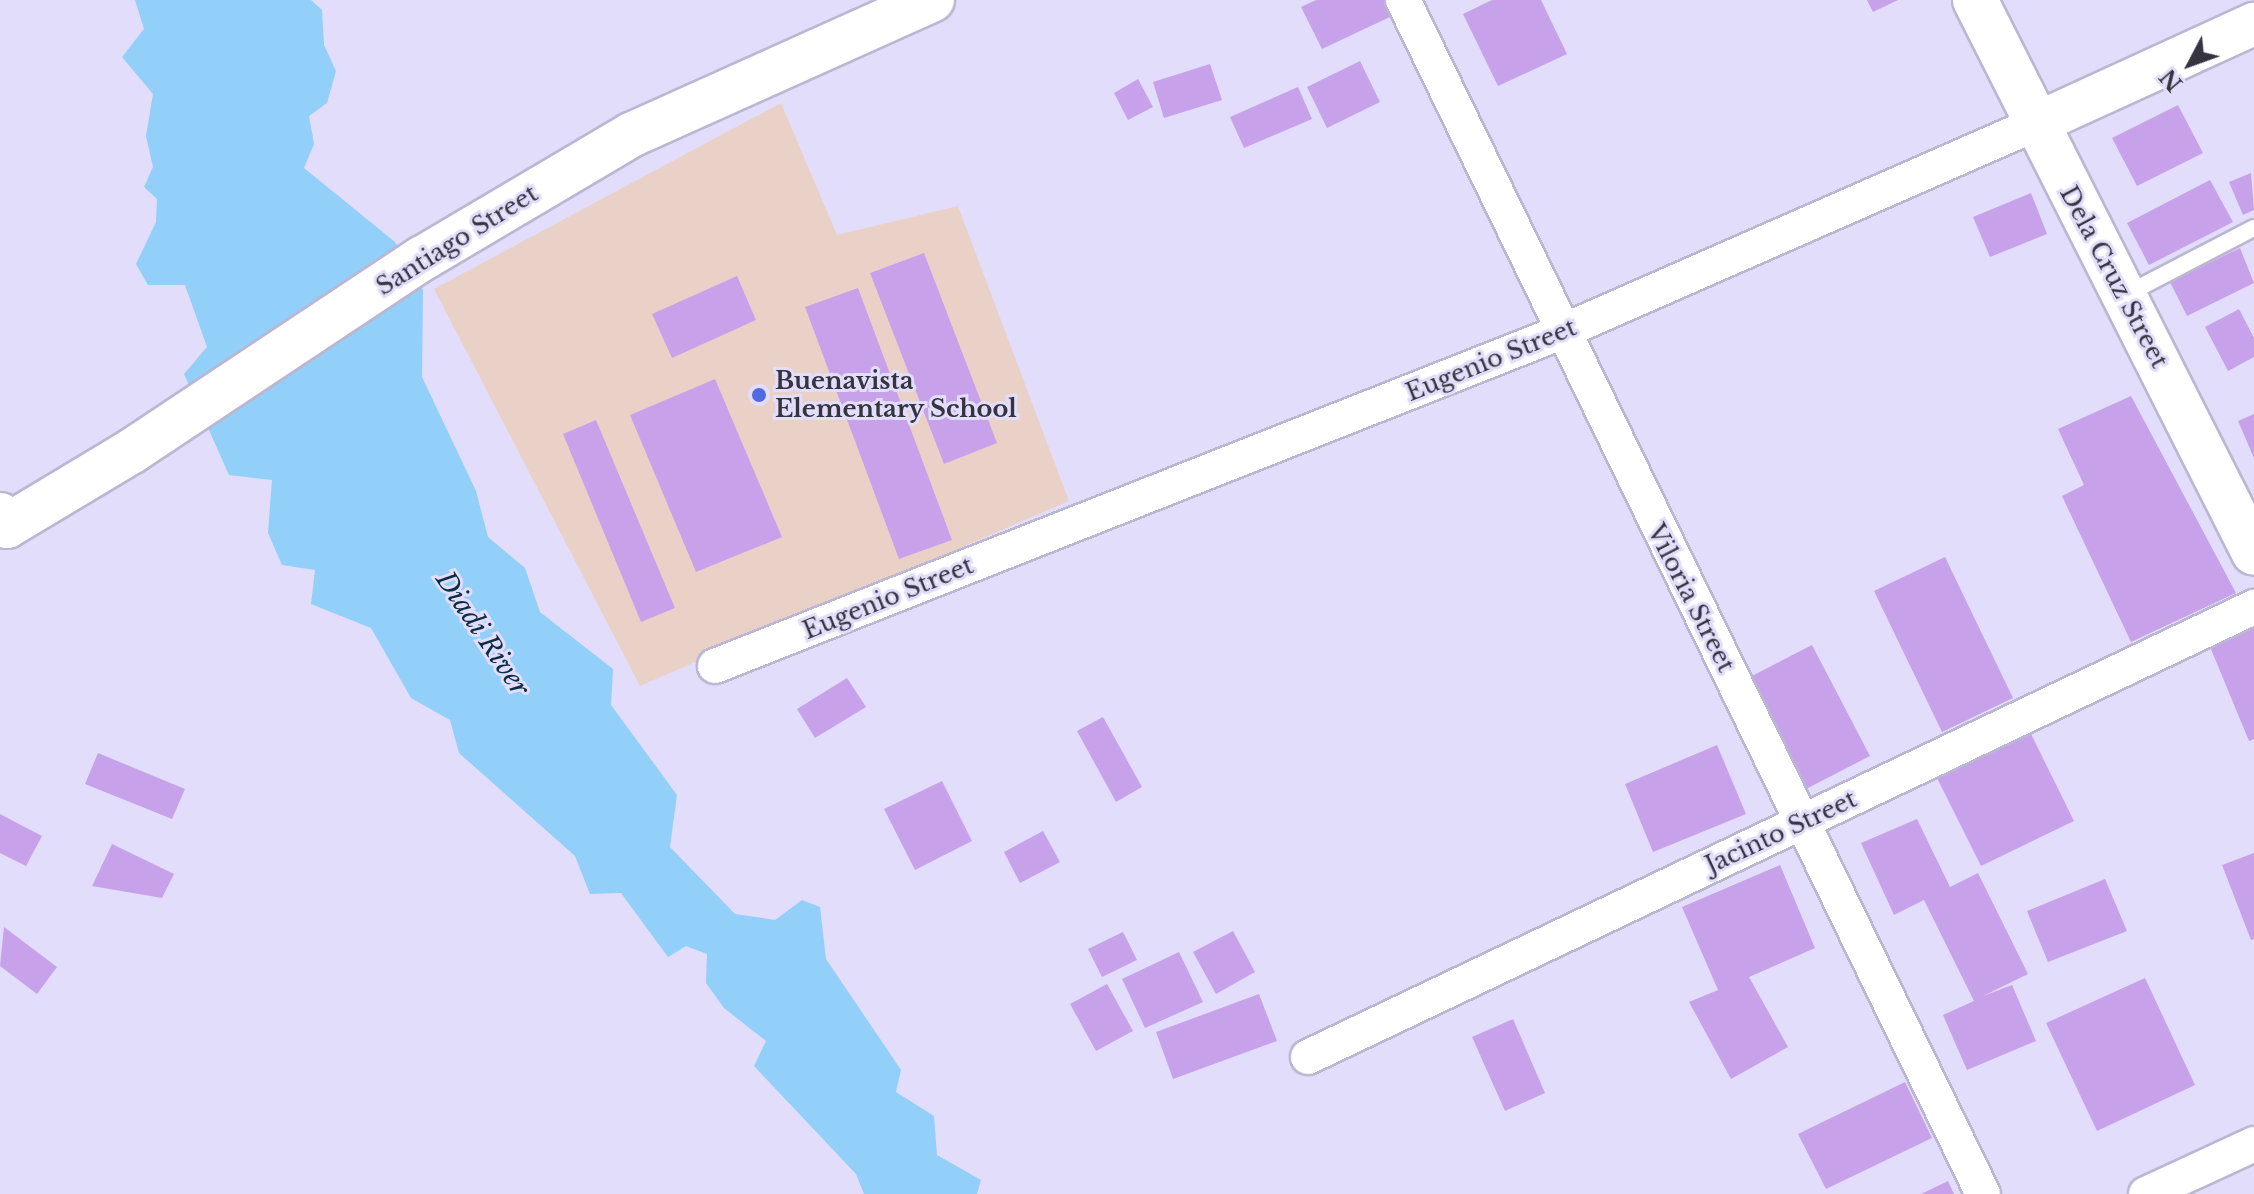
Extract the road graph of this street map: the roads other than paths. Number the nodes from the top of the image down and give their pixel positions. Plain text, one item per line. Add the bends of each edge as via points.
1 (932, 0) edge
2 (1403, 0) edge
3 (1975, 0) edge
4 (2254, 24) edge
5 (2033, 125) junction
6 (2254, 228) edge
7 (2125, 295) junction
8 (1559, 333) junction
9 (2, 525) edge
10 (2254, 553) edge
11 (2254, 607) edge
12 (715, 666) dead end
13 (1803, 821) junction
14 (1308, 1057) dead end
15 (2254, 1144) edge
16 (1983, 1194) edge
17 (2146, 1194) edge

1 - 9 main road, Santiago Street via 631,135 423,258 132,451
2 - 8 street, Viloria Street
3 - 5 main road, Dela Cruz Street
4 - 5 street, Eugenio Street
5 - 7 main road, Dela Cruz Street
5 - 8 street, Eugenio Street
6 - 7 lane
7 - 10 main road, Dela Cruz Street
8 - 12 street, Eugenio Street
8 - 13 street, Viloria Street
11 - 13 street, Jacinto Street
13 - 14 street, Jacinto Street
13 - 16 street, Viloria Street
15 - 17 street

